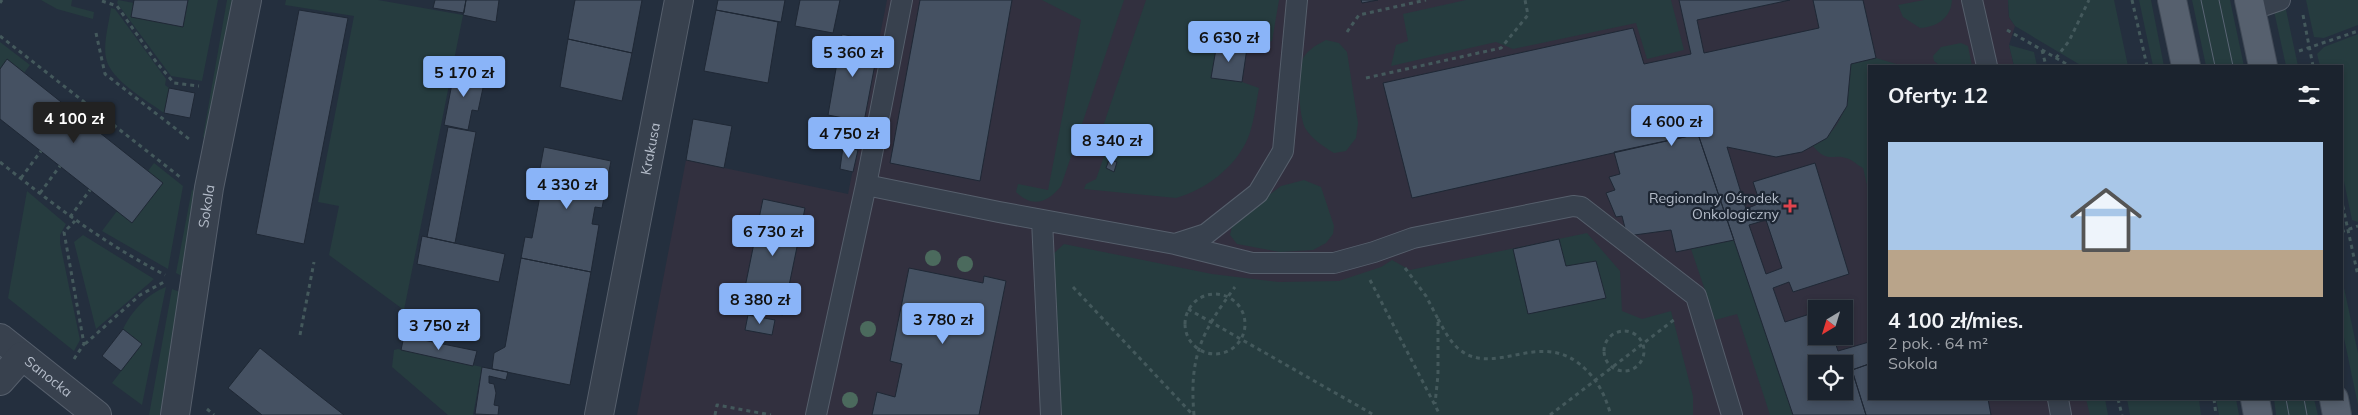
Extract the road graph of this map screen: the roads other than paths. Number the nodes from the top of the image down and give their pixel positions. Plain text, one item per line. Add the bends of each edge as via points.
1 (247, 0) edge
2 (679, 0) edge
3 (902, 0) edge
4 (1297, 0) edge
5 (2172, 0) edge
6 (2280, 0) edge
7 (1972, 4) edge
8 (2250, 5) edge
9 (1987, 65) edge
10 (2186, 65) edge
11 (2263, 65) edge
12 (866, 185) junction
13 (1042, 220) junction
14 (1175, 244) junction
15 (0, 338) edge
16 (22, 356) junction
17 (0, 381) edge
18 (2058, 400) edge
19 (2255, 400) edge
20 (2334, 400) edge
21 (97, 415) edge
22 (175, 415) edge
23 (599, 415) edge
24 (816, 415) edge
25 (1051, 415) edge
26 (1732, 415) edge
27 (2061, 415) edge
28 (2258, 415) edge
29 (2337, 415) edge

1 - 22 street, Sokola via 209,188
2 - 23 street, Krakusa
3 - 12 lane
4 - 14 lane via 1283,151 1258,193 1206,234
5 - 10 main road
6 - 8 lane
7 - 9 lane
8 - 11 main road
12 - 13 lane
12 - 24 lane
13 - 14 lane
13 - 25 lane
14 - 26 lane via 1252,263 1334,263 1413,238 1581,207 1696,296
15 - 16 street, Sanocka
16 - 17 street
16 - 21 street, Sanocka
18 - 27 lane
19 - 28 main road
20 - 29 main road

